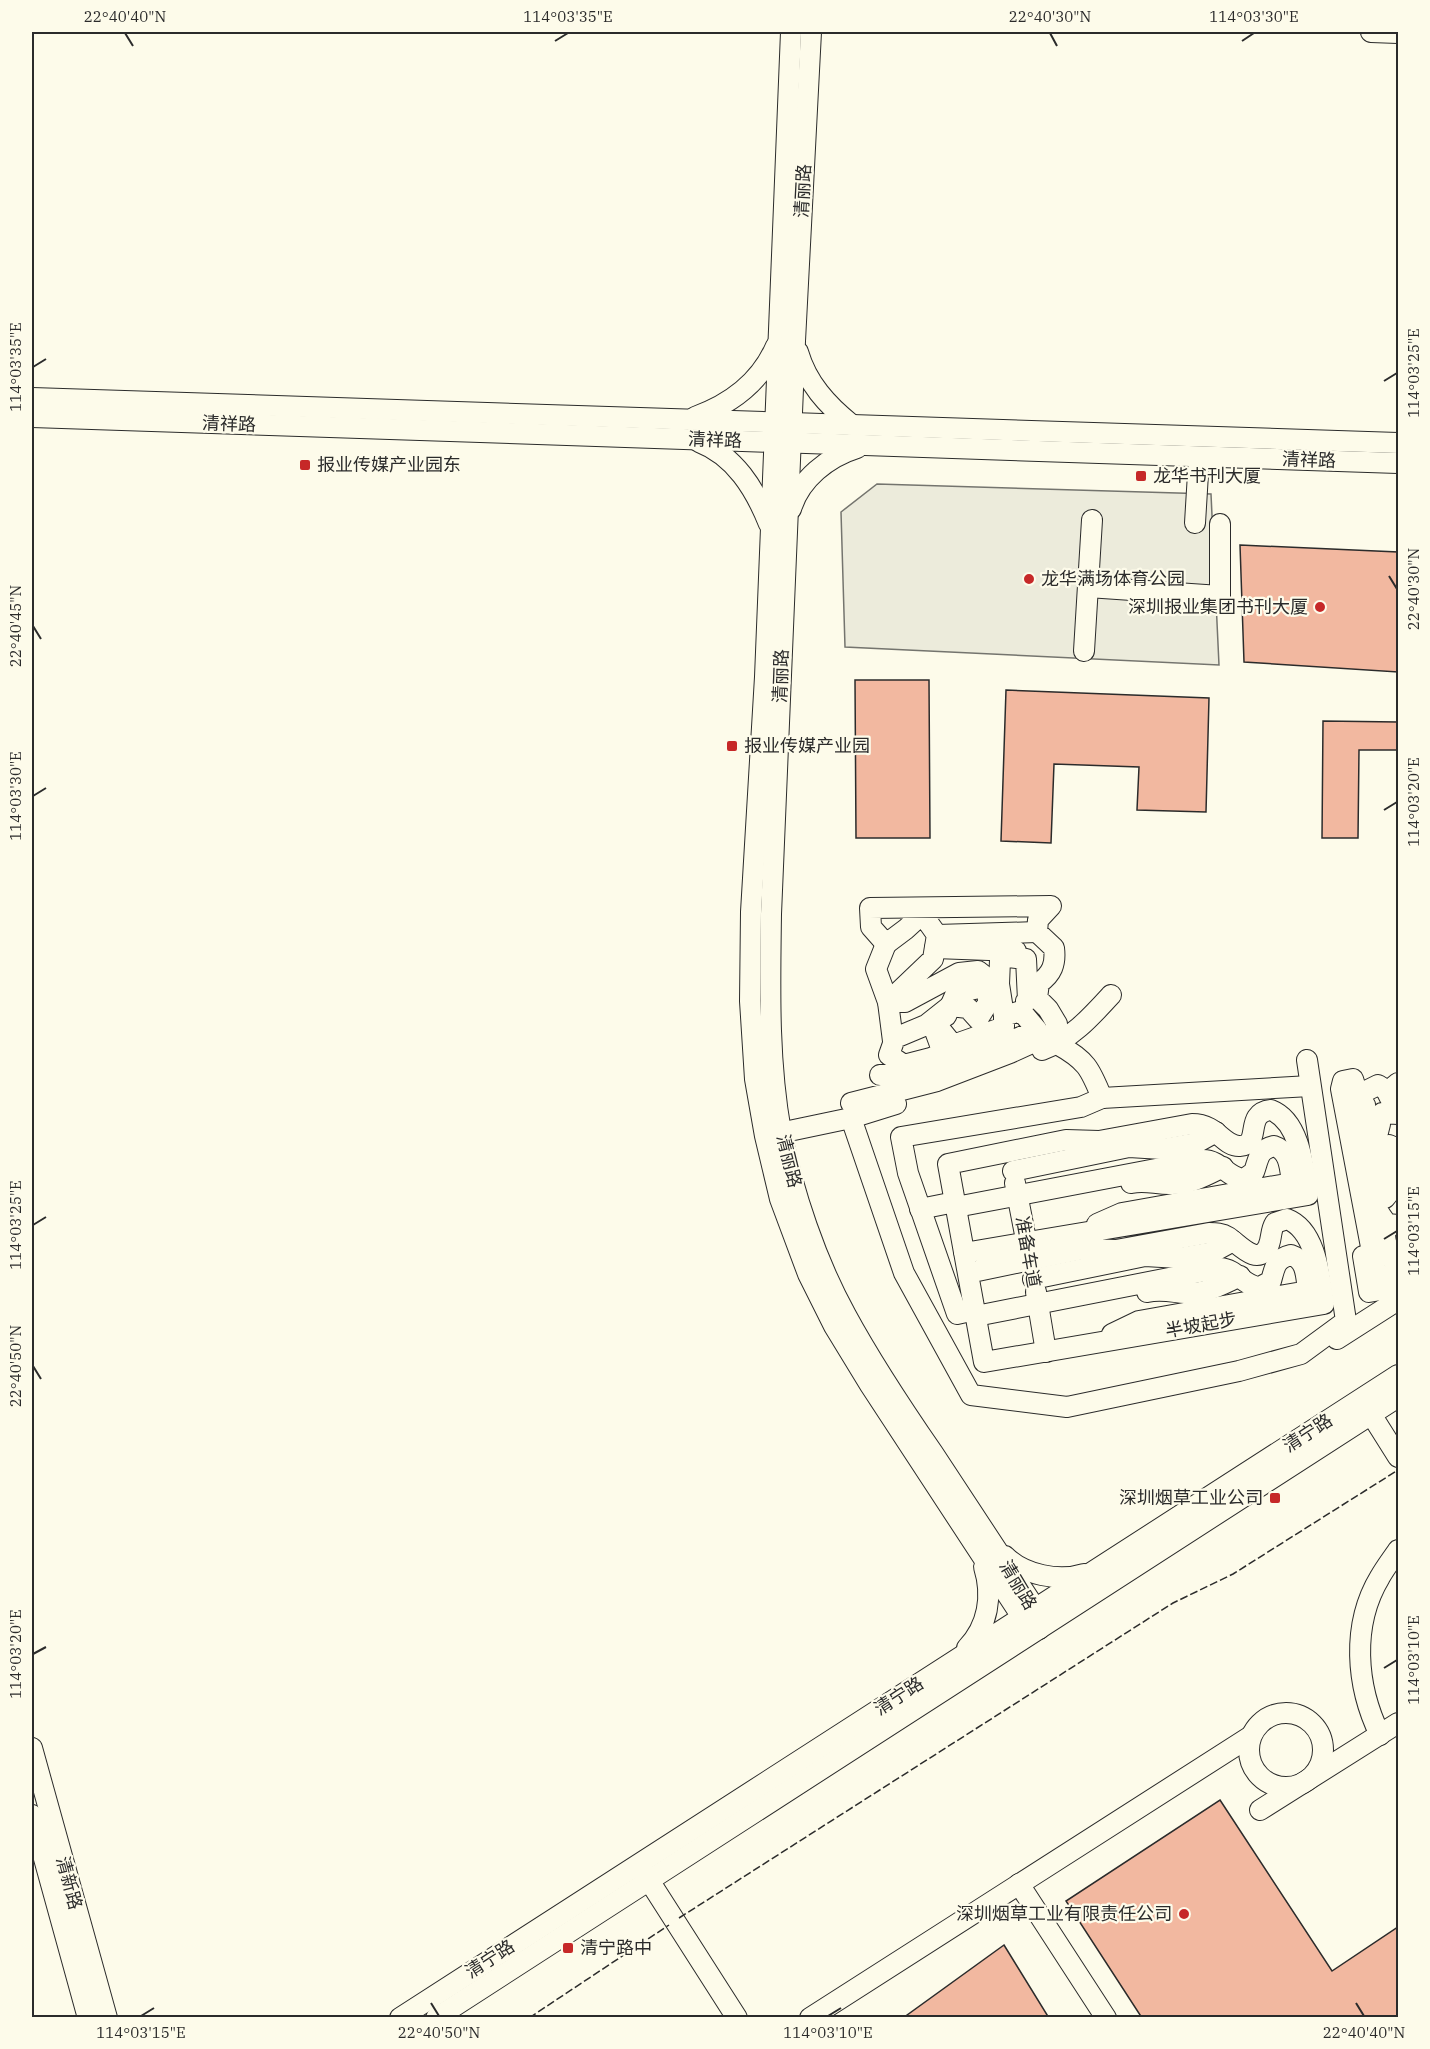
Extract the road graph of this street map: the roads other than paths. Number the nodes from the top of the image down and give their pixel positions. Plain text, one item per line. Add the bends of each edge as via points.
1 (790, 32) edge
2 (811, 32) edge
3 (1371, 32) edge
4 (1398, 33) edge
5 (787, 341) junction
6 (32, 398) edge
7 (32, 417) edge
8 (688, 420) junction
9 (783, 423) junction
10 (852, 425) junction
11 (694, 440) junction
12 (782, 443) junction
13 (1398, 443) edge
14 (867, 445) junction
15 (1199, 457) junction
16 (1398, 463) edge
17 (1092, 520) dead end
18 (1195, 523) dead end
19 (1220, 524) dead end
20 (779, 525) junction
21 (1088, 586) junction
22 (1084, 651) dead end
23 (1037, 932) junction
24 (936, 941) junction
25 (886, 944) junction
26 (1055, 953) junction
27 (999, 955) junction
28 (983, 979) junction
29 (1111, 995) dead end
30 (1032, 999) junction
31 (908, 1000) junction
32 (888, 1002) junction
33 (950, 1006) junction
34 (1004, 1011) junction
35 (933, 1027) junction
36 (893, 1041) junction
37 (1057, 1044) junction
38 (1307, 1060) dead end
39 (880, 1075) junction
40 (1333, 1083) dead end
41 (1398, 1083) edge
42 (1310, 1086) junction
43 (1358, 1095) junction
44 (879, 1096) junction
45 (1102, 1098) junction
46 (851, 1110) junction
47 (1398, 1114) edge
48 (1374, 1130) junction
49 (1398, 1132) edge
50 (773, 1134) junction
51 (1128, 1142) junction
52 (1398, 1155) edge
53 (1372, 1160) junction
54 (1011, 1161) junction
55 (1140, 1177) junction
56 (1395, 1190) edge
57 (1374, 1198) junction
58 (1243, 1199) junction
59 (1018, 1200) junction
60 (956, 1205) junction
61 (920, 1209) junction
62 (1393, 1224) edge
63 (1145, 1251) junction
64 (938, 1260) junction
65 (966, 1260) junction
66 (1030, 1261) junction
67 (1397, 1265) edge
68 (1157, 1285) junction
69 (1398, 1287) edge
70 (1398, 1300) edge
71 (1260, 1307) junction
72 (1039, 1309) junction
73 (975, 1313) junction
74 (1046, 1352) junction
75 (1287, 1372) dead end
76 (1398, 1375) edge
77 (1398, 1397) edge
78 (1366, 1407) junction
79 (1398, 1456) edge
80 (987, 1549) junction
81 (1398, 1550) edge
82 (1095, 1570) junction
83 (1029, 1613) junction
84 (1039, 1629) junction
85 (958, 1658) junction
86 (1398, 1723) edge
87 (1380, 1735) junction
88 (1251, 1736) junction
89 (32, 1748) edge
90 (1307, 1780) junction
91 (1260, 1810) dead end
92 (32, 1815) edge
93 (643, 1872) junction
94 (1019, 1884) junction
95 (88, 2018) edge
96 (107, 2018) edge
97 (400, 2018) edge
98 (436, 2018) edge
99 (737, 2018) edge
100 (810, 2018) edge
101 (1106, 2018) edge

1 - 5 street, 清丽路
2 - 5 street, 清丽路
3 - 4 street
5 - 8 street via 744,390
5 - 9 street, 清丽路
5 - 10 street via 821,396
6 - 8 street, 清祥路
7 - 11 street, 清祥路
8 - 9 street, 清祥路
9 - 10 street, 清祥路
9 - 12 street, 清丽路
10 - 13 street, 清祥路
11 - 12 street, 清祥路
11 - 20 street via 725,456
12 - 14 street, 清祥路
12 - 20 street, 清丽路
14 - 15 street, 清祥路
14 - 20 street via 830,460 816,471 802,486
15 - 16 street, 清祥路
15 - 18 street
17 - 21 street
19 - 21 street via 1220,596
20 - 50 street, 清丽路 via 751,912 750,1001 755,1079
21 - 22 street
23 - 24 street
23 - 25 street via 1038,920 1051,906 870,908 871,927
23 - 26 street
24 - 25 street via 925,918 918,918
24 - 27 street
24 - 32 street via 933,959
25 - 32 street via 876,969
26 - 27 street
26 - 30 street via 1050,976 1039,984
27 - 28 street
27 - 30 street via 1026,959
27 - 34 street
28 - 31 street via 959,973
28 - 33 street via 956,993
28 - 33 street via 988,1002 978,1019 968,1008
29 - 37 street
30 - 34 street
30 - 44 street via 1048,1009 1056,1024 1054,1032 937,1081
31 - 32 street
31 - 35 street
32 - 36 street
32 - 39 street via 878,1009
33 - 35 street
34 - 35 street via 1004,1027 953,1045
34 - 39 street via 1021,1011 1037,1030 971,1058 914,1073
35 - 36 street
35 - 36 street via 943,1053 931,1058 904,1065 889,1055
37 - 45 street via 1078,1055 1093,1075
37 - 46 street via 912,1100
38 - 42 street
39 - 44 street
40 - 69 street via 1369,1292
41 - 43 street via 1390,1098 1378,1085
42 - 45 street
42 - 46 street via 1346,1321 1301,1354 1067,1407 971,1395 904,1273
43 - 48 street via 1365,1106 1360,1125 1363,1134
43 - 67 street via 1353,1079 1343,1081 1341,1089 1375,1268 1380,1277
44 - 46 street
45 - 61 street via 1080,1107 901,1137
46 - 50 street
47 - 48 street via 1382,1113
48 - 49 street via 1393,1135
48 - 53 street via 1366,1152
50 - 80 street, 清丽路 via 784,1209 808,1274 834,1326 870,1385
51 - 54 street via 1070,1159
51 - 54 street via 1066,1140
51 - 58 street via 1202,1124 1229,1143 1244,1145 1253,1136 1258,1114 1277,1112 1300,1150 1308,1195
52 - 53 street via 1396,1148 1389,1145
53 - 56 street via 1388,1163
53 - 57 street
54 - 59 street, 准备车道
54 - 60 street via 948,1164
55 - 58 street via 1210,1160 1238,1178 1254,1172 1262,1150 1274,1146 1285,1153 1292,1183
55 - 59 street
55 - 59 street via 1077,1194
56 - 57 street via 1384,1198
57 - 62 street via 1380,1216
58 - 66 street via 1123,1220 1077,1234
59 - 60 street
59 - 66 street, 准备车道
60 - 61 street
60 - 65 street
61 - 64 street
62 - 67 street via 1384,1232 1384,1240
63 - 66 street via 1083,1249
63 - 66 street via 1086,1268
63 - 71 street via 1219,1233 1246,1252 1260,1254 1270,1245 1275,1223 1287,1219 1299,1227 1317,1259 1324,1304
64 - 65 street
64 - 73 street via 957,1314
65 - 66 street
65 - 73 street
66 - 72 street, 准备车道
68 - 71 street via 1220,1268 1260,1287 1271,1281 1278,1259 1291,1255 1301,1261 1308,1291
68 - 72 street
68 - 72 street via 1093,1303
70 - 75 street
71 - 74 street, 半坡起步 via 1140,1328 1094,1343
72 - 73 street
72 - 74 street, 准备车道
73 - 74 street, 半坡起步 via 984,1362
76 - 78 street, 清宁路
77 - 78 street, 清宁路
78 - 79 street
78 - 82 street, 清宁路
78 - 84 street, 清宁路
80 - 82 street via 1040,1574 1074,1577
80 - 83 street, 清丽路
80 - 85 street via 989,1601 984,1623
81 - 87 street via 1379,1578 1362,1628 1362,1682
82 - 83 street, 清宁路
83 - 84 street, 清丽路
83 - 85 street, 清宁路
84 - 93 street, 清宁路
85 - 93 street, 清宁路
86 - 87 street
87 - 90 street
88 - 90 street via 1250,1760 1261,1777 1277,1786 1289,1787
88 - 90 street via 1272,1715 1294,1713 1309,1720 1323,1745 1317,1770
88 - 94 street
89 - 96 street, 清新路
90 - 91 street
92 - 95 street, 清新路
93 - 97 street, 清宁路
93 - 98 street, 清宁路
93 - 99 street
94 - 100 street
94 - 101 street

